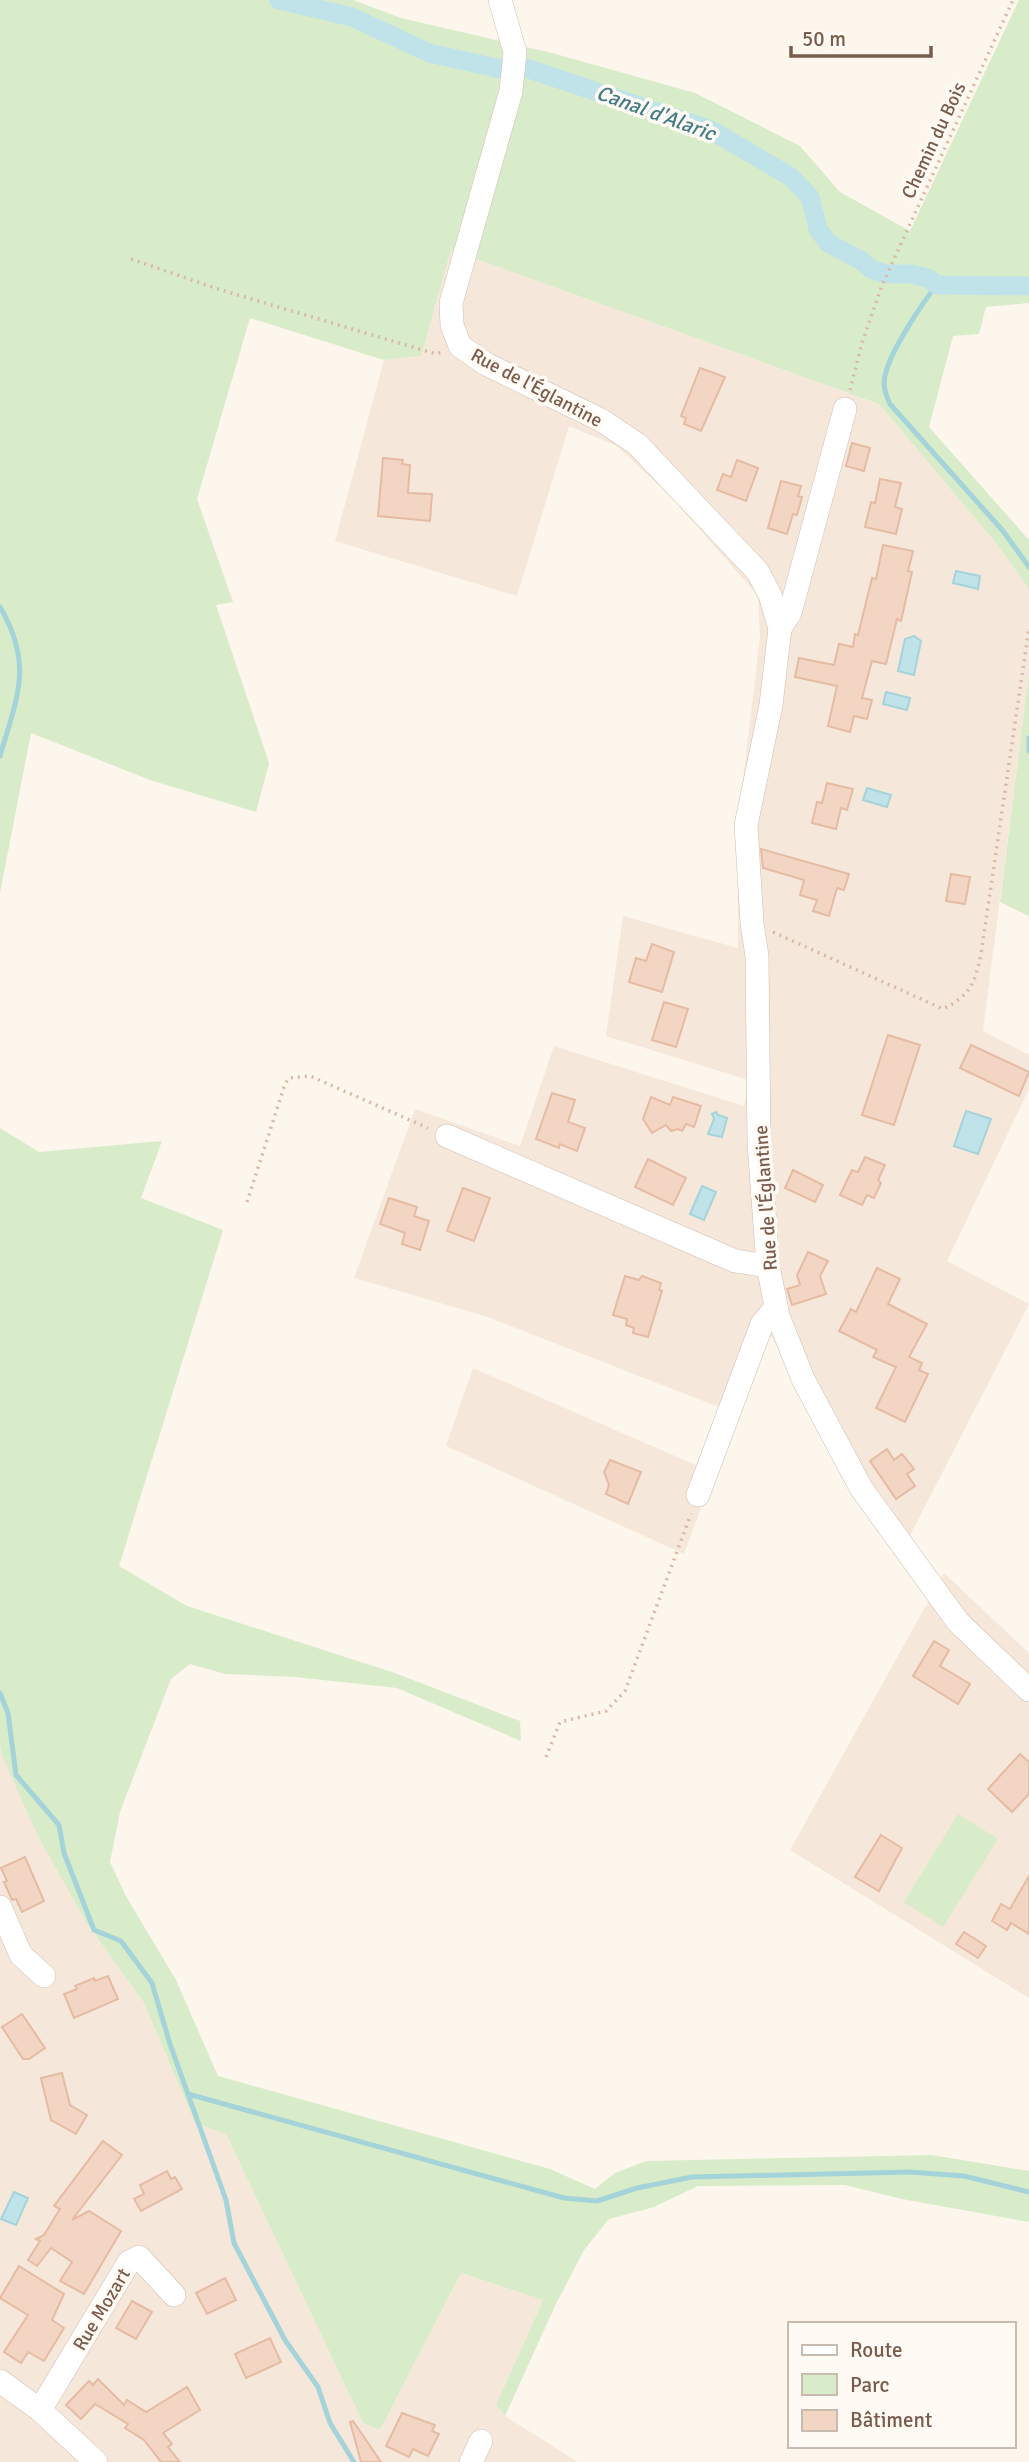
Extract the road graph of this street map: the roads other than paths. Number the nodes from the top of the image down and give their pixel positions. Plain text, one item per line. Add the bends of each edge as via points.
1 (500, 0) edge
2 (845, 410) road end
3 (780, 628) junction
4 (447, 1136) road end
5 (768, 1266) junction
6 (776, 1307) junction
7 (698, 1496) road end
8 (1029, 1690) edge
9 (0, 1908) edge
10 (44, 1976) dead end
11 (174, 2295) dead end
12 (0, 2381) edge
13 (40, 2410) junction
14 (481, 2441) dead end
15 (92, 2460) edge
16 (471, 2462) edge

1 - 3 street, Rue de l'Églantine via 515,51 511,91 451,303 452,325 460,346 486,364 601,420 637,444 758,572
2 - 3 street, Rue de l'Églantine via 790,612
3 - 5 street, Rue de l'Églantine via 771,705 746,825 757,956 759,1143
4 - 5 street via 735,1261
5 - 6 street, Rue de l'Églantine
6 - 7 street via 762,1324
6 - 8 street, Rue de l'Églantine via 803,1378 861,1488 958,1622
9 - 10 street via 21,1955
11 - 13 street, Rue Mozart via 139,2257 129,2262
12 - 13 street
13 - 15 street
14 - 16 street

